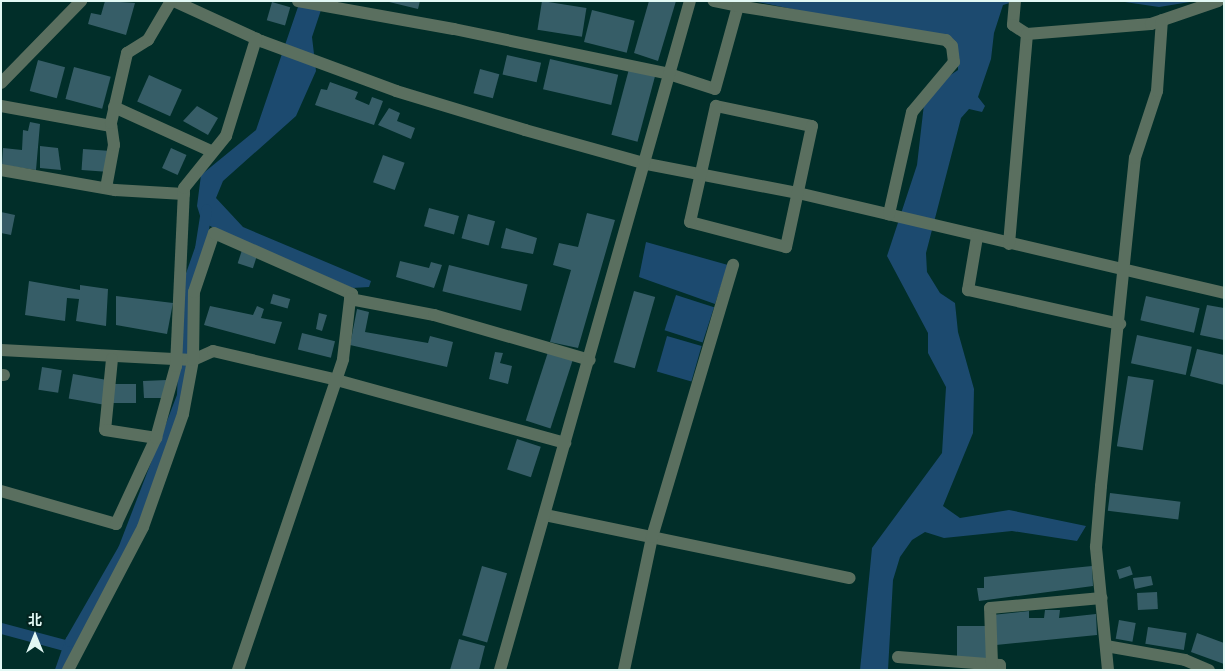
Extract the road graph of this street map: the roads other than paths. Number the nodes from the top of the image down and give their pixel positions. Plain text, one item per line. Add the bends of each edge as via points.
1 (81, 1) edge
2 (172, 1) edge
3 (298, 1) edge
4 (690, 1) edge
5 (714, 1) edge
6 (1218, 1) edge
7 (1015, 2) edge
8 (738, 6) junction
9 (1162, 20) junction
10 (1027, 34) junction
11 (258, 40) junction
12 (669, 74) junction
13 (1, 83) edge
14 (715, 89) junction
15 (1, 106) edge
16 (716, 106) junction
17 (114, 107) junction
18 (111, 126) junction
19 (211, 151) junction
20 (647, 164) junction
21 (1, 170) edge
22 (702, 174) junction
23 (106, 188) junction
24 (798, 193) junction
25 (184, 194) junction
26 (889, 214) junction
27 (977, 237) junction
28 (1009, 244) junction
29 (733, 265) dead end
30 (1126, 271) junction
31 (1224, 293) edge
32 (350, 299) junction
33 (1120, 324) junction
34 (1, 350) edge
35 (112, 358) junction
36 (175, 359) junction
37 (193, 360) junction
38 (590, 360) junction
39 (333, 379) junction
40 (156, 438) junction
41 (565, 443) junction
42 (1, 491) edge
43 (545, 515) junction
44 (652, 538) junction
45 (850, 578) dead end
46 (1102, 598) junction
47 (1106, 646) junction
48 (898, 657) dead end
49 (996, 667) edge
50 (68, 670) edge
51 (238, 670) edge
52 (500, 670) edge
53 (624, 670) edge
54 (1108, 670) edge
55 (1209, 670) edge

1 - 13 street
2 - 11 street
2 - 17 street via 148,40 127,54
3 - 12 street
4 - 12 street
5 - 8 street
6 - 9 street
7 - 10 street via 1013,25
8 - 14 street
8 - 26 street via 946,40 952,46 954,62 912,112
9 - 10 street
9 - 30 street via 1157,91 1135,158
10 - 28 street
11 - 19 street via 226,136
11 - 20 street via 406,94
12 - 14 street
12 - 20 street
14 - 16 street
15 - 18 street
16 - 22 street
16 - 24 street via 812,126
17 - 18 street
17 - 19 street
18 - 23 street via 114,145
19 - 25 street
20 - 22 street
20 - 38 street
21 - 23 street
22 - 24 street
22 - 24 street via 690,222 786,247
23 - 25 street
24 - 26 street
25 - 36 street
26 - 27 street
27 - 28 street
27 - 33 street via 968,290
28 - 30 street
29 - 44 street
30 - 31 street
30 - 33 street
32 - 37 street via 352,294 214,233 194,292
32 - 38 street via 434,315
32 - 39 street via 343,359
33 - 46 street via 1097,539
34 - 35 street
35 - 36 street
35 - 40 street via 105,430
36 - 37 street
36 - 40 street
37 - 39 street via 213,351
37 - 50 street via 183,414 143,527
38 - 41 street
39 - 41 street
39 - 51 street
40 - 42 street via 116,524
41 - 43 street
43 - 44 street
43 - 52 street
44 - 45 street
44 - 53 street
46 - 47 street
46 - 49 street via 990,608
47 - 54 street
47 - 55 street via 1185,660
48 - 49 street

